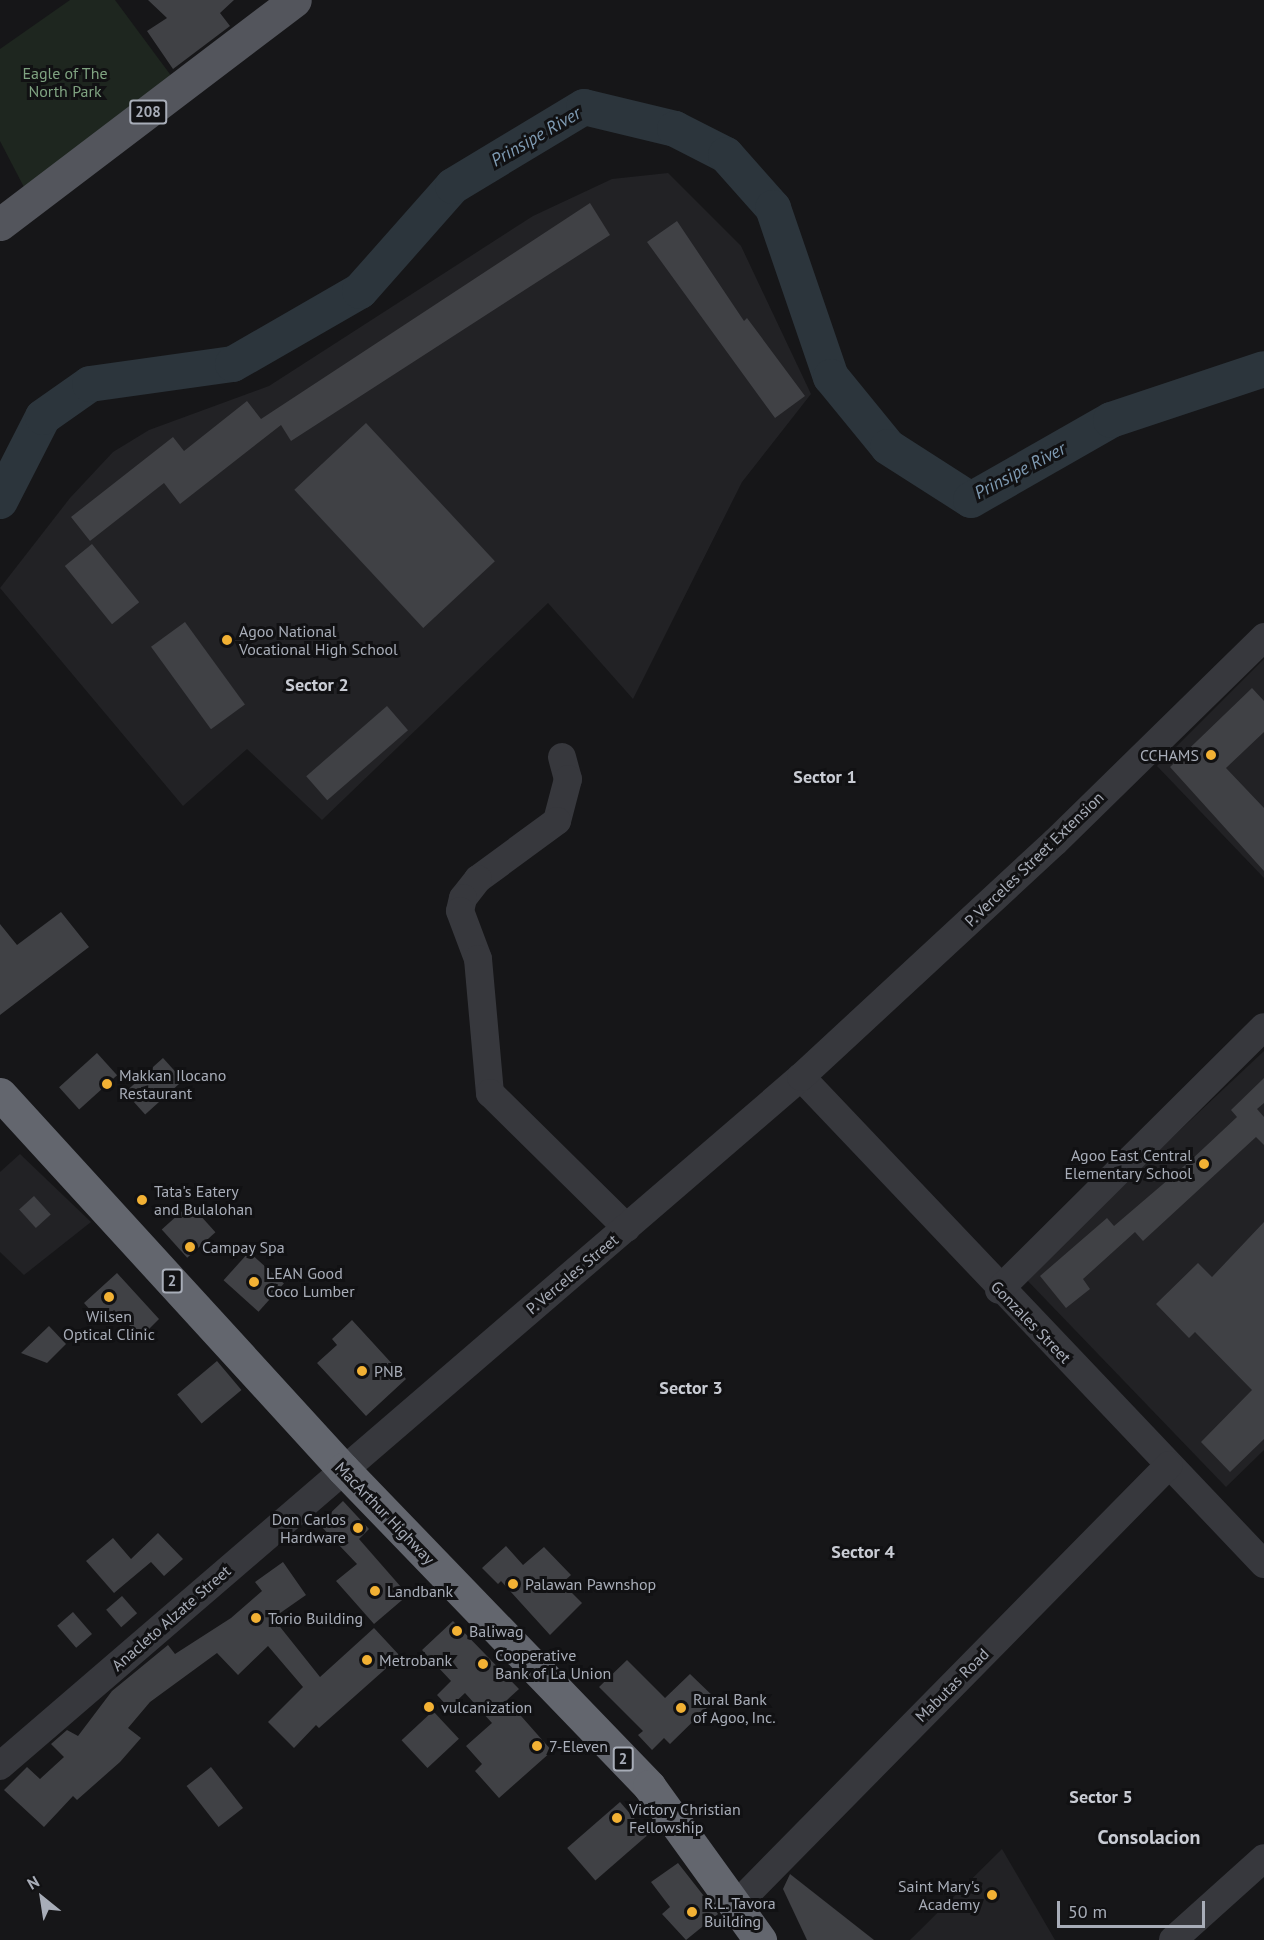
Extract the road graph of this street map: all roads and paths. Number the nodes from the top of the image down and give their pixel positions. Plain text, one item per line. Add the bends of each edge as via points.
1 (295, 0) edge
2 (0, 224) edge
3 (1264, 637) edge
4 (562, 757) dead end
5 (1264, 1027) edge
6 (801, 1077) junction
7 (0, 1094) edge
8 (627, 1228) junction
9 (999, 1290) junction
10 (1169, 1465) junction
11 (342, 1469) junction
12 (1264, 1564) edge
13 (0, 1766) edge
14 (1264, 1858) edge
15 (736, 1905) junction
16 (760, 1940) edge
17 (1173, 1940) edge

1 - 2 main road, 208
3 - 6 street, P. Verceles Street Extension via 1055,842
4 - 8 street via 568,779 557,821 478,879 463,898 460,911 478,959 490,1093
5 - 9 street
6 - 8 street, P. Verceles Street
6 - 9 street, Gonzales Street
7 - 11 highway, MacArthur Highway / 2
8 - 11 street, P. Verceles Street
9 - 10 street, Gonzales Street
10 - 12 street, Gonzales Street
10 - 15 street, Mabutas Road
11 - 13 street, Anacleto Alzate Street
11 - 15 highway, MacArthur Highway / 2 via 649,1786
14 - 17 street
15 - 16 highway, MacArthur Highway / 2

